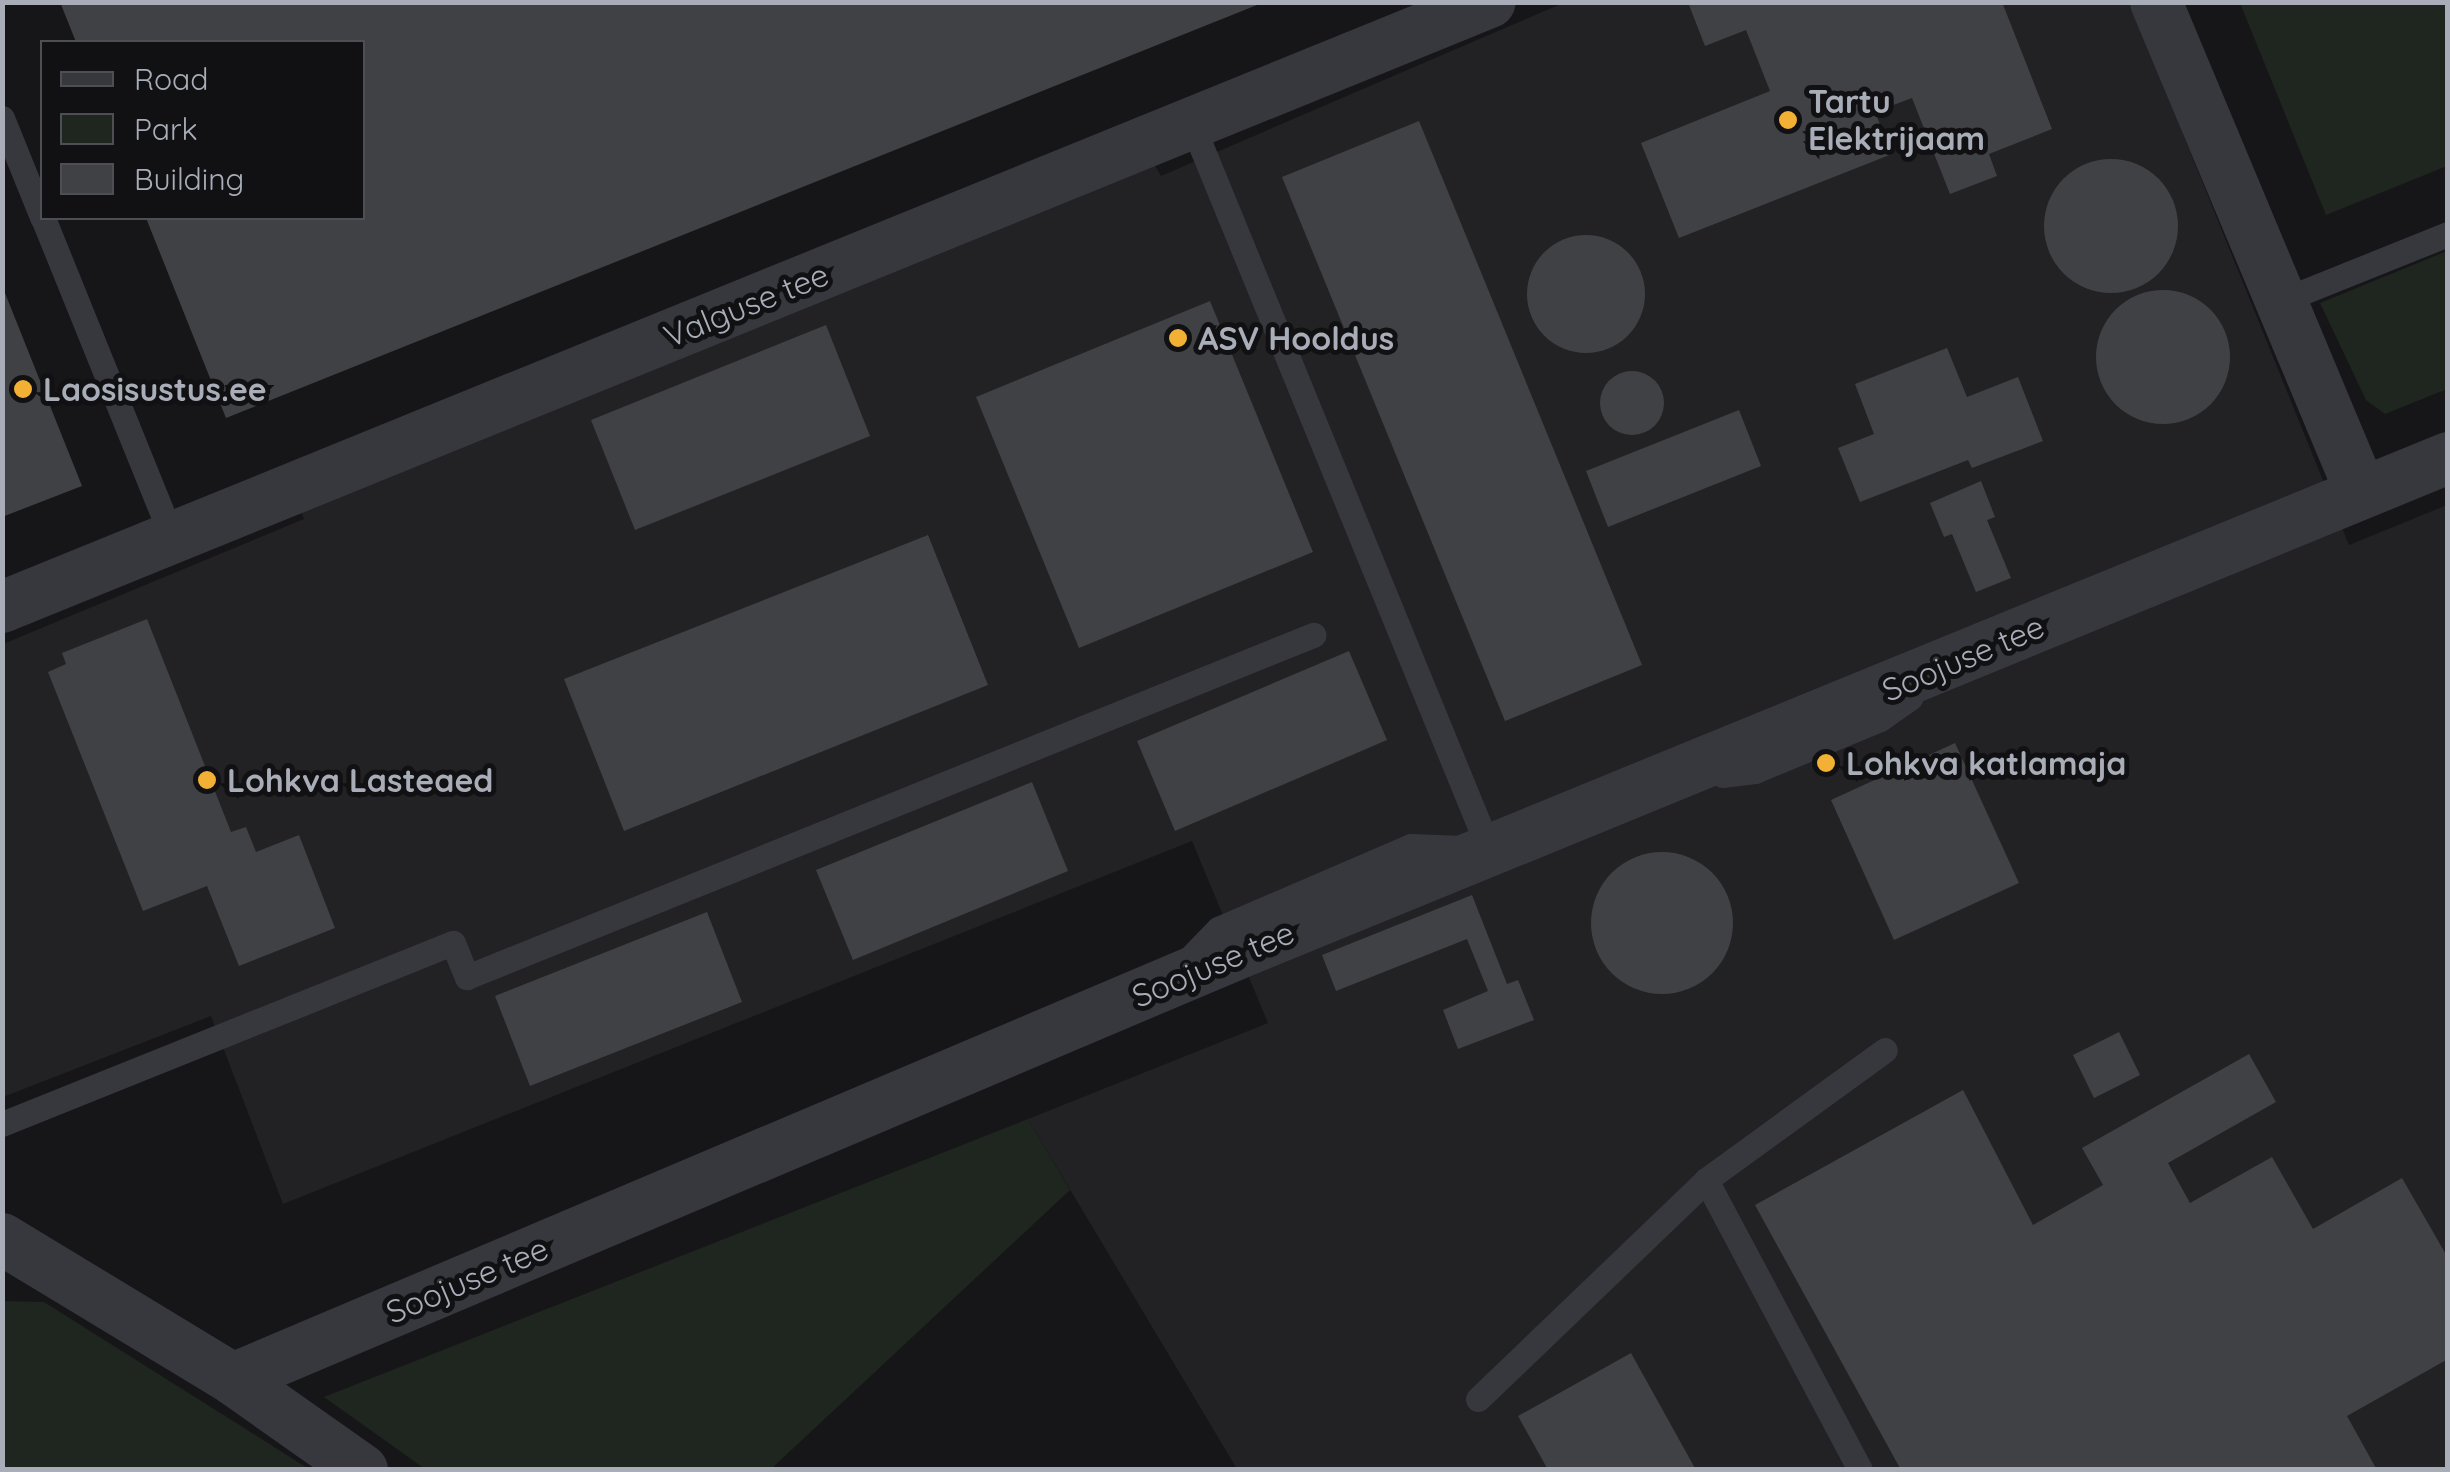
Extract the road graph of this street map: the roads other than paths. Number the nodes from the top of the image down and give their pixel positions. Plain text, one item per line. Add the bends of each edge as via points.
1 (1490, 2) edge
2 (2167, 8) edge
3 (2, 118) edge
4 (1192, 124) junction
5 (40, 210) edge
6 (44, 220) edge
7 (2448, 234) edge
8 (2281, 301) junction
9 (2448, 458) edge
10 (2361, 492) junction
11 (172, 538) junction
12 (2, 607) edge
13 (1313, 635) dead end
14 (1489, 849) junction
15 (1885, 1050) dead end
16 (2, 1124) edge
17 (1706, 1180) junction
18 (2, 1239) edge
19 (233, 1380) junction
20 (1478, 1399) dead end
21 (362, 1470) edge
22 (1860, 1470) edge

1 - 4 street, Valguse tee
2 - 8 street
3 - 5 lane
4 - 11 street, Valguse tee
4 - 14 lane
6 - 11 lane
7 - 8 lane
8 - 10 street
9 - 10 street, Soojuse tee
10 - 14 street, Soojuse tee
11 - 12 street, Valguse tee
13 - 16 lane via 467,977 454,943
14 - 19 street, Soojuse tee
15 - 17 lane
17 - 20 lane
17 - 22 lane
18 - 19 street
19 - 21 street

